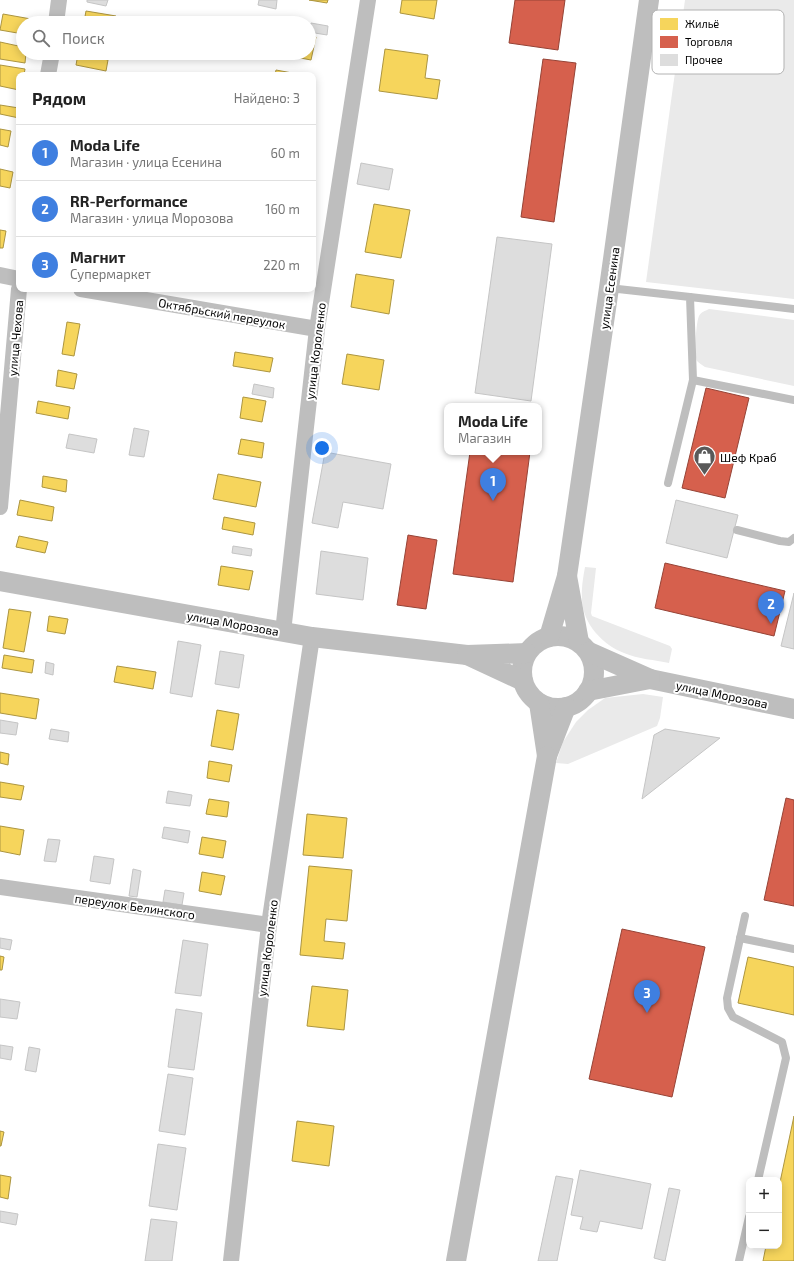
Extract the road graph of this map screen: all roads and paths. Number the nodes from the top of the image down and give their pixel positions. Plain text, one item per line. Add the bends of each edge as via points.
1 (59, 0) edge
2 (368, 0) edge
3 (649, 0) edge
4 (57, 16) edge
5 (51, 60) edge
6 (49, 72) edge
7 (0, 275) edge
8 (16, 278) edge
9 (609, 288) junction
10 (19, 292) edge
11 (99, 292) edge
12 (690, 297) junction
13 (794, 309) edge
14 (316, 329) junction
15 (692, 380) junction
16 (794, 400) edge
17 (668, 483) dead end
18 (0, 507) edge
19 (737, 530) dead end
20 (794, 538) edge
21 (567, 576) junction
22 (0, 581) edge
23 (283, 632) junction
24 (312, 636) junction
25 (549, 637) junction
26 (584, 647) junction
27 (527, 653) junction
28 (467, 655) junction
29 (650, 679) junction
30 (522, 681) junction
31 (588, 691) junction
32 (538, 703) junction
33 (566, 707) junction
34 (794, 710) edge
35 (547, 756) junction
36 (0, 887) edge
37 (745, 916) dead end
38 (269, 925) junction
39 (740, 938) junction
40 (794, 949) edge
41 (759, 1177) edge
42 (746, 1230) edge
43 (231, 1261) edge
44 (456, 1261) edge
45 (739, 1261) edge

1 - 4 street
2 - 14 street, улица Короленко
3 - 9 street, улица Есенина
5 - 6 street
7 - 8 street
9 - 12 lane
9 - 21 street, улица Есенина
10 - 18 street, улица Чехова
11 - 14 street, Октябрьский переулок
12 - 13 lane
12 - 15 lane
14 - 23 street, улица Короленко
15 - 16 lane
15 - 17 lane
19 - 20 lane via 780,541 789,542
21 - 25 street
21 - 26 street
22 - 23 street, улица Морозова
23 - 24 street, улица Морозова
24 - 28 street, улица Морозова
24 - 38 street, улица Короленко
25 - 26 street via 563,636
25 - 27 street via 536,643
26 - 29 street
26 - 31 street via 594,664 593,678
27 - 28 street
27 - 30 street via 522,667
28 - 30 street
29 - 31 street
29 - 34 street, улица Морозова
30 - 32 street via 528,694
31 - 33 street via 578,701
32 - 33 street via 552,708
32 - 35 street
33 - 35 street
35 - 44 street
36 - 38 street, переулок Белинского
37 - 39 lane
38 - 43 street, улица Короленко
39 - 40 lane
39 - 41 lane via 727,998 728,1008 732,1017 782,1042 786,1058
42 - 45 lane

